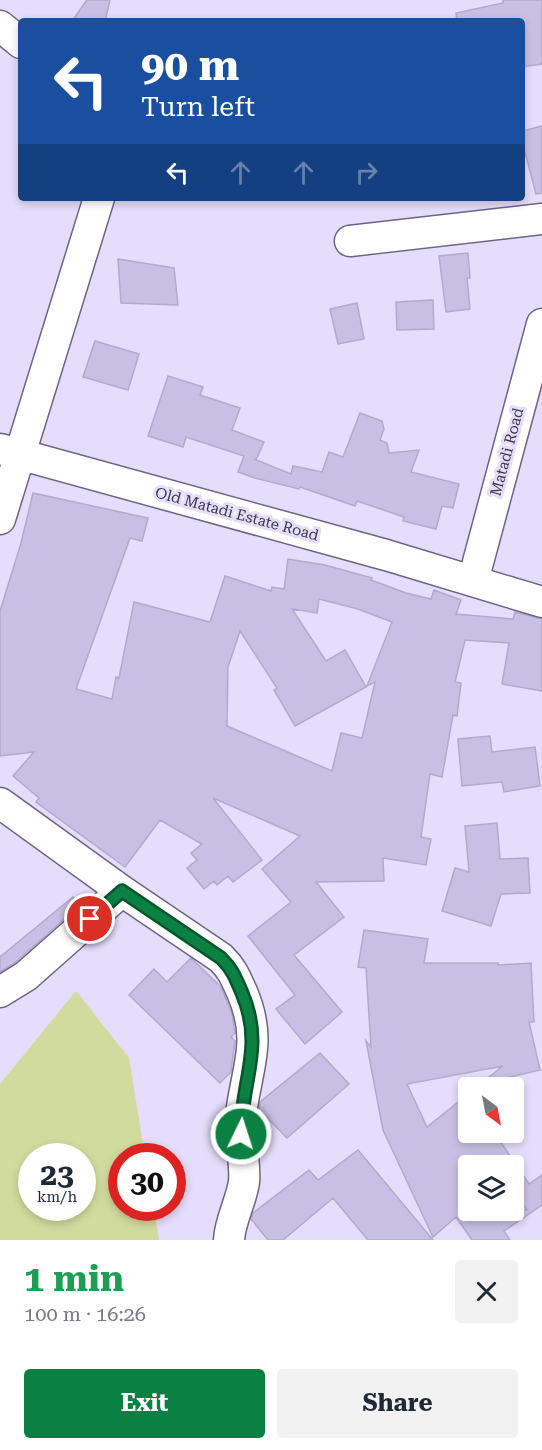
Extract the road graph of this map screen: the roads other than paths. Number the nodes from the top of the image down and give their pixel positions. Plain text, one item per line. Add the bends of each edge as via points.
1 (0, 26) edge
2 (18, 41) edge
3 (98, 201) edge
4 (542, 219) edge
5 (350, 241) dead end
6 (542, 324) edge
7 (11, 452) edge
8 (0, 519) edge
9 (473, 580) junction
10 (542, 602) edge
11 (0, 802) edge
12 (122, 891) junction
13 (0, 992) edge
14 (229, 1240) edge

1 - 2 street
3 - 7 street
4 - 5 street
6 - 9 street, Matadi Road
7 - 8 street
7 - 9 street, Old Matadi Estate Road
9 - 10 street, Old Matadi Estate Road
11 - 12 street
12 - 13 street via 26,976
12 - 14 street via 234,970 250,1011 253,1053 241,1115 244,1183

